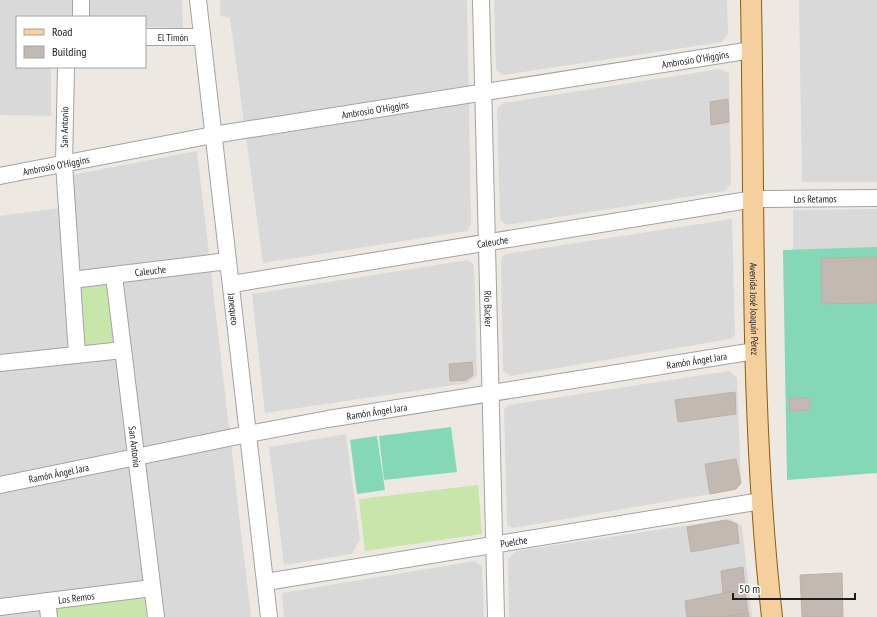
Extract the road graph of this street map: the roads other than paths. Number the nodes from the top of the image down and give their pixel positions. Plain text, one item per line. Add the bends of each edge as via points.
1 (81, 0) edge
2 (198, 0) edge
3 (481, 0) edge
4 (751, 0) edge
5 (81, 16) edge
6 (146, 37) edge
7 (202, 37) junction
8 (752, 50) junction
9 (66, 68) edge
10 (483, 93) junction
11 (213, 135) junction
12 (64, 164) junction
13 (0, 176) edge
14 (877, 198) edge
15 (754, 199) junction
16 (487, 242) junction
17 (228, 261) junction
18 (114, 276) junction
19 (72, 280) junction
20 (232, 284) junction
21 (123, 350) junction
22 (755, 351) junction
23 (77, 354) junction
24 (0, 362) edge
25 (490, 393) junction
26 (248, 434) junction
27 (136, 457) junction
28 (0, 484) edge
29 (761, 501) junction
30 (494, 545) junction
31 (266, 582) junction
32 (152, 588) junction
33 (0, 607) edge
34 (48, 609) edge
35 (156, 617) edge
36 (269, 617) edge
37 (496, 617) edge
38 (772, 617) edge

1 - 5 street
2 - 7 street, Janequeo
3 - 10 street, Río Backer
4 - 8 main road, Avenida José Joaquín Pérez
6 - 7 street, El Timón
7 - 11 street, Janequeo
8 - 10 street, Ambrosio O'Higgins
8 - 15 main road, Avenida José Joaquín Pérez
9 - 12 street, San Antonio
10 - 11 street, Ambrosio O'Higgins
10 - 16 street, Río Backer
11 - 12 street, Ambrosio O'Higgins
11 - 17 street, Janequeo
12 - 13 street, Ambrosio O'Higgins
12 - 19 street, San Antonio
14 - 15 street, Los Retamos
15 - 16 street, Caleuche
15 - 22 main road, Avenida José Joaquín Pérez
16 - 20 street, Caleuche
16 - 25 street, Río Backer
17 - 18 street, Caleuche
17 - 20 street, Janequeo
18 - 19 street, Caleuche
18 - 21 street, San Antonio
19 - 23 street, San Antonio
20 - 26 street, Janequeo
21 - 23 street
21 - 27 street, San Antonio
22 - 25 street, Ramón Ángel Jara
22 - 29 main road, Avenida José Joaquín Pérez
23 - 24 street
25 - 26 street, Ramón Ángel Jara
25 - 30 street, Río Backer
26 - 27 street, Ramón Ángel Jara
26 - 31 street, Janequeo
27 - 28 street, Ramón Ángel Jara
27 - 32 street, San Antonio
29 - 30 street, Puelche
29 - 38 main road, Avenida José Joaquín Pérez
30 - 31 street, Puelche
30 - 37 street, Río Backer
31 - 36 street, Janequeo
32 - 34 street, Los Remos
32 - 35 street, San Antonio
33 - 34 street, Los Remos

